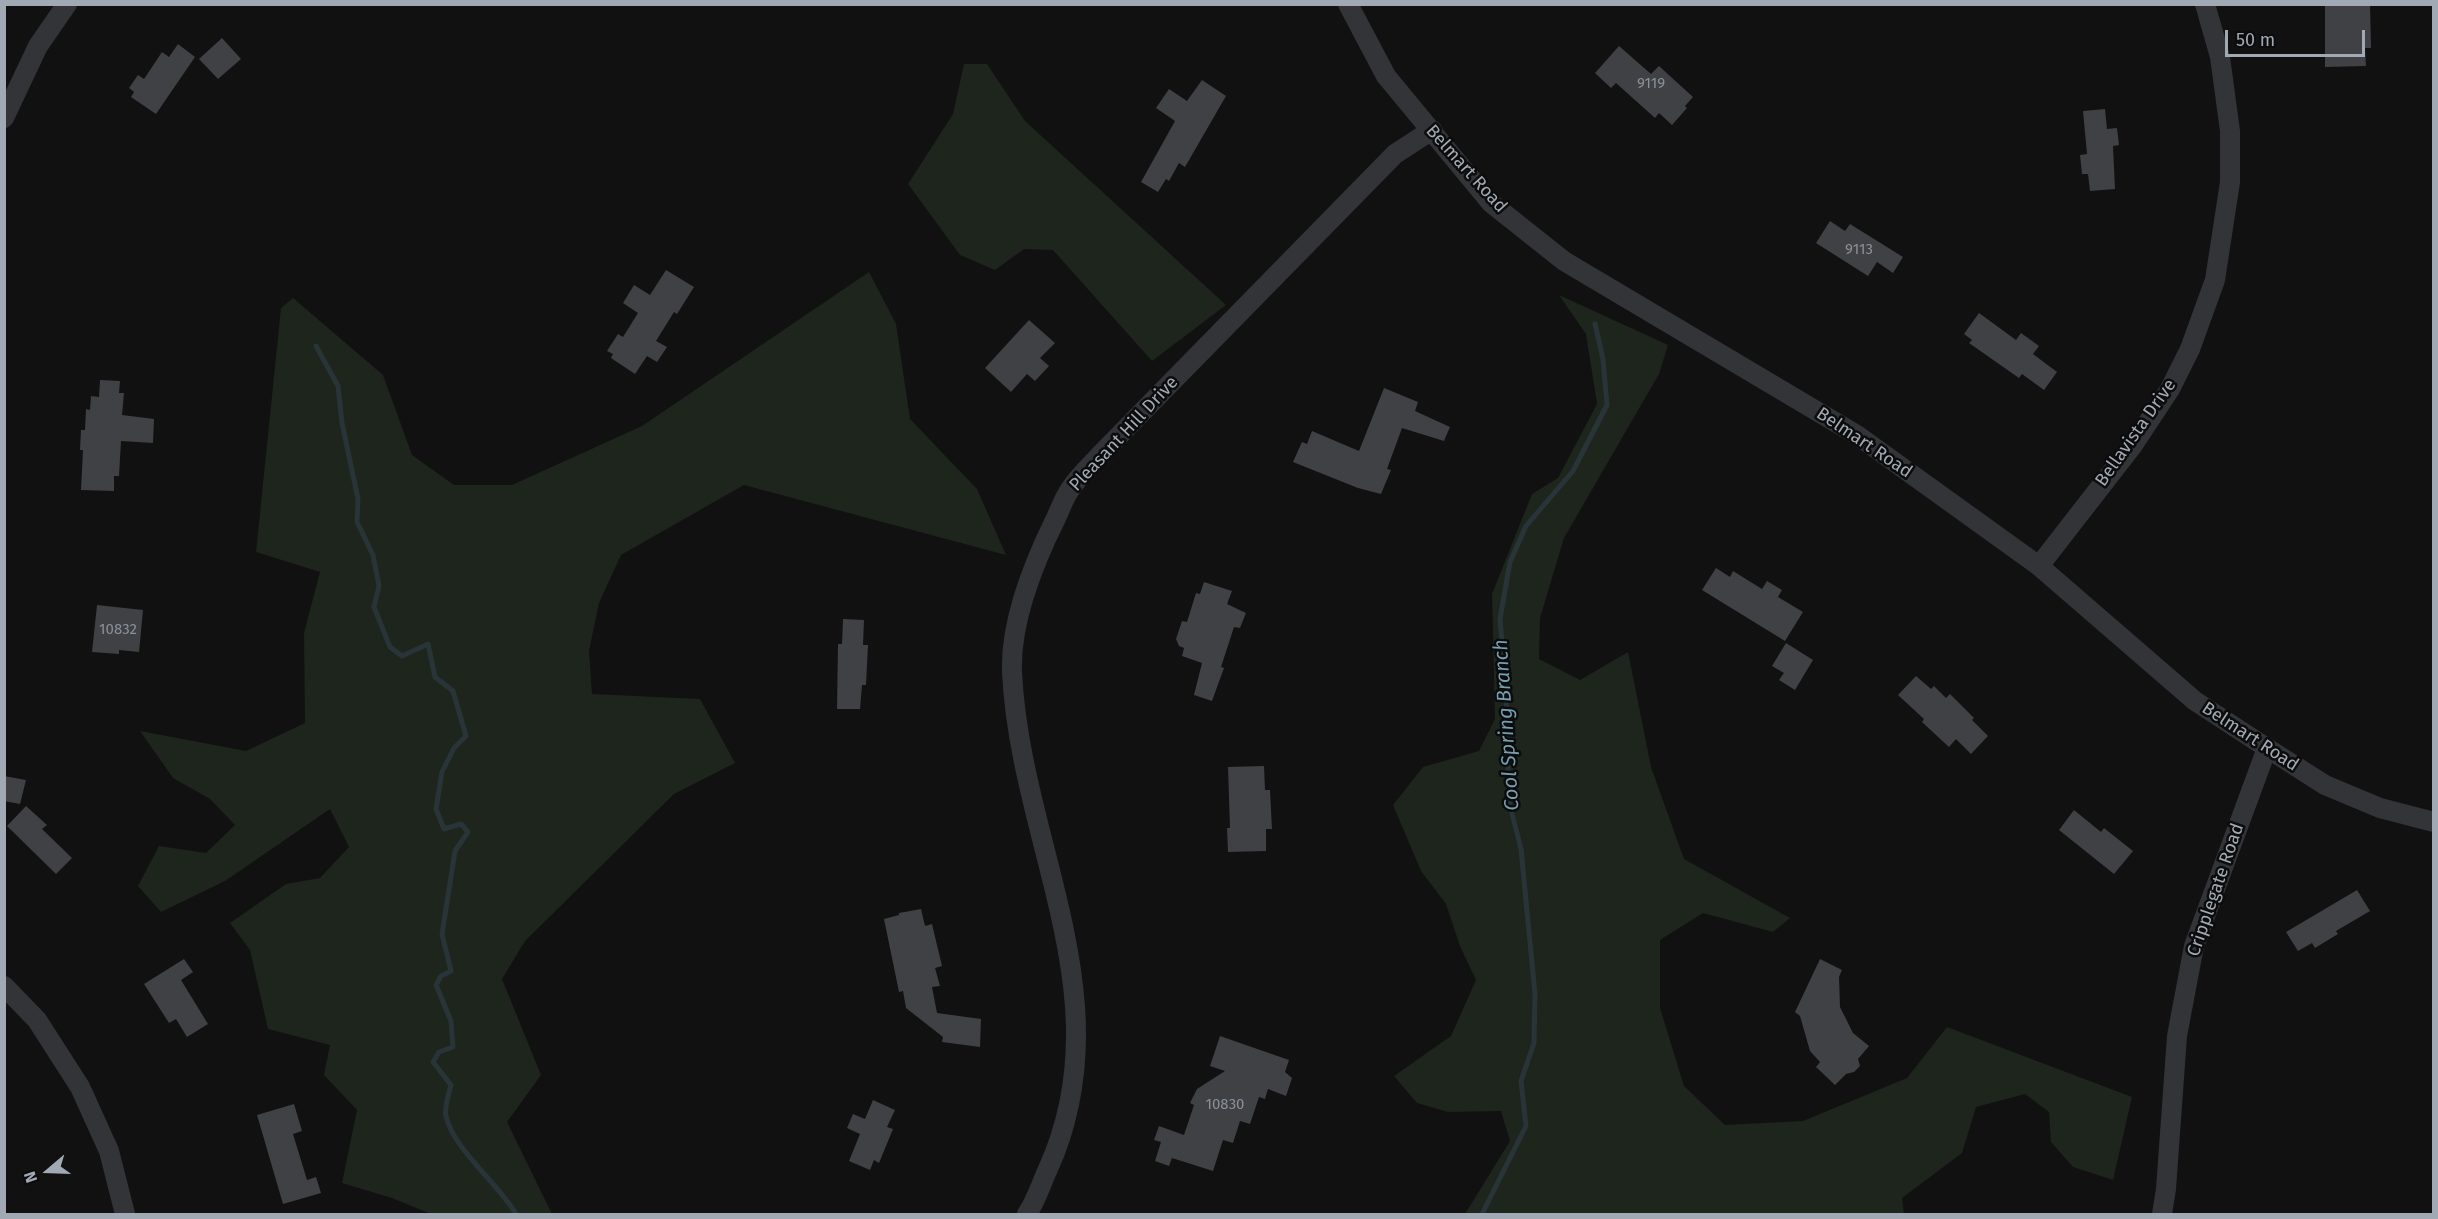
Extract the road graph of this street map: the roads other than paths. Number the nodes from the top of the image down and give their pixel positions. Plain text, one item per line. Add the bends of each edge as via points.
1 (67, 4) edge
2 (1348, 4) edge
3 (2205, 4) edge
4 (4, 118) edge
5 (1432, 130) junction
6 (2039, 566) junction
7 (2267, 747) junction
8 (2433, 822) edge
9 (4, 986) edge
10 (125, 1215) edge
11 (1027, 1215) edge
12 (2162, 1215) edge

1 - 4 street via 38,46
2 - 5 street, Belmart Road via 1386,75
3 - 6 street, Bellavista Drive via 2220,57 2230,131 2230,182 2216,280 2170,389 2133,445
5 - 6 street, Belmart Road via 1491,203 1564,261 1857,435
5 - 11 street, Pleasant Hill Drive via 1395,154 1101,454 1071,488 1034,563 1015,635 1012,671 1023,759 1066,932 1075,990 1076,1069 1062,1138
6 - 7 street, Belmart Road via 2195,701
7 - 8 street, Belmart Road via 2325,785 2380,808
7 - 12 street, Cripplegate Road via 2193,946 2177,1036
9 - 10 street via 38,1020 80,1087 109,1151

